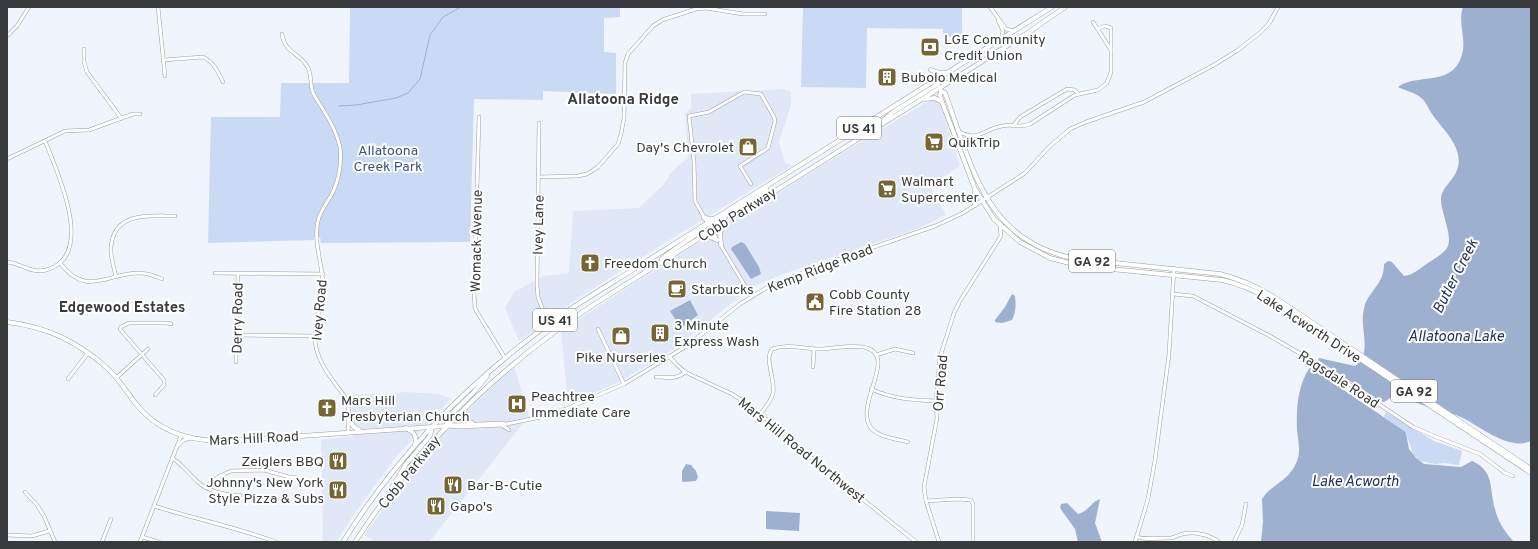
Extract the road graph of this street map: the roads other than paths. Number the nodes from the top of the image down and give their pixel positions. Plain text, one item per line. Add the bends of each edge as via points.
1 (29, 7) edge
2 (158, 7) edge
3 (990, 7) edge
4 (1052, 7) edge
5 (1065, 7) edge
6 (1278, 7) edge
7 (765, 14) dead end
8 (997, 18) junction
9 (1093, 22) dead end
10 (1016, 30) junction
11 (1098, 30) junction
12 (282, 34) dead end
13 (7, 36) edge
14 (1000, 40) junction
15 (84, 50) dead end
16 (1111, 50) junction
17 (164, 60) junction
18 (931, 70) dead end
19 (948, 72) junction
20 (165, 76) dead end
21 (223, 82) dead end
22 (939, 85) junction
23 (1078, 94) junction
24 (917, 102) junction
25 (942, 102) junction
26 (140, 114) dead end
27 (479, 117) dead end
28 (121, 118) junction
29 (539, 124) dead end
30 (1014, 125) junction
31 (876, 128) junction
32 (958, 130) junction
33 (969, 136) junction
34 (45, 141) junction
35 (964, 147) junction
36 (7, 159) edge
37 (538, 177) junction
38 (751, 184) dead end
39 (768, 185) junction
40 (975, 189) junction
41 (986, 198) junction
42 (982, 201) junction
43 (975, 205) junction
44 (175, 216) dead end
45 (704, 218) junction
46 (714, 219) junction
47 (725, 222) junction
48 (707, 223) junction
49 (1000, 225) junction
50 (712, 230) junction
51 (1011, 234) junction
52 (1001, 236) junction
53 (701, 237) junction
54 (717, 240) junction
55 (721, 245) junction
56 (7, 262) edge
57 (60, 263) junction
58 (656, 265) junction
59 (1174, 268) junction
60 (215, 273) dead end
61 (238, 273) junction
62 (323, 274) junction
63 (1174, 274) junction
64 (116, 277) junction
65 (162, 279) dead end
66 (1173, 294) junction
67 (751, 296) junction
68 (7, 322) edge
69 (172, 324) dead end
70 (548, 324) junction
71 (598, 329) dead end
72 (237, 335) junction
73 (315, 336) junction
74 (1331, 337) junction
75 (148, 349) dead end
76 (814, 349) junction
77 (88, 353) junction
78 (914, 353) dead end
79 (876, 354) junction
80 (142, 355) junction
81 (670, 356) junction
82 (505, 358) junction
83 (236, 362) dead end
84 (813, 367) dead end
85 (491, 370) junction
86 (685, 372) junction
87 (116, 378) junction
88 (656, 378) dead end
89 (68, 379) dead end
90 (624, 384) junction
91 (871, 389) junction
92 (155, 395) dead end
93 (936, 401) junction
94 (465, 408) junction
95 (760, 414) junction
96 (349, 419) junction
97 (509, 423) junction
98 (472, 424) junction
99 (502, 425) junction
100 (432, 426) junction
101 (446, 426) junction
102 (406, 428) junction
103 (509, 430) dead end
104 (361, 431) junction
105 (348, 432) junction
106 (180, 436) junction
107 (191, 438) junction
108 (908, 442) dead end
109 (415, 446) junction
110 (1494, 447) junction
111 (176, 448) junction
112 (172, 458) junction
113 (1531, 469) edge
114 (1531, 473) edge
115 (1513, 476) dead end
116 (295, 477) dead end
117 (205, 487) junction
118 (25, 492) dead end
119 (240, 495) dead end
120 (387, 497) junction
121 (926, 500) junction
122 (1246, 504) dead end
123 (154, 506) junction
124 (111, 519) dead end
125 (49, 531) junction
126 (7, 535) edge
127 (142, 536) junction
128 (1136, 536) junction
129 (55, 542) edge
130 (102, 542) edge
131 (140, 542) edge
132 (159, 542) edge
133 (276, 542) edge
134 (343, 542) edge
135 (355, 542) edge
136 (916, 542) edge
137 (939, 542) edge
138 (973, 542) edge
139 (1135, 542) edge
140 (1219, 542) edge
141 (1234, 542) edge

1 - 13 street
2 - 17 street
3 - 8 street
4 - 10 main road, Cobb Parkway / US 41
5 - 22 main road, Cobb Parkway / US 41 via 1026,34
6 - 41 street, Kemp Ridge Road via 1261,32 1238,50 1144,102 1070,129 1025,173
7 - 37 street via 696,9 662,20 653,26 628,54 625,63 624,118 618,144 598,167 587,174
8 - 10 street via 1007,30
8 - 14 street via 1003,31
9 - 11 street
10 - 14 main road, Cobb Parkway / US 41
11 - 16 street
11 - 16 street via 1105,26 1111,28
12 - 62 street, Ivey Road via 287,49 307,66 312,89 329,119 340,147 338,178 321,212 317,230
14 - 19 main road, Cobb Parkway / US 41
15 - 28 street via 87,72
16 - 23 street via 1111,72 1107,83 1098,90
17 - 20 street
17 - 21 street via 203,58 218,70
18 - 19 main road via 938,73
19 - 22 main road, Cobb Parkway / US 41
22 - 24 main road, Cobb Parkway / US 41
22 - 25 main road, Lake Acworth Drive / GA 92
22 - 31 main road via 893,112
22 - 32 main road, Lake Acworth Drive / GA 92 via 945,93
22 - 39 main road, Cobb Parkway / US 41
23 - 30 street via 1030,124 1022,127
23 - 30 street via 1075,90 1067,89 1020,117
24 - 25 main road via 931,97
24 - 31 main road, Cobb Parkway / US 41
25 - 40 main road, Lake Acworth Drive / GA 92
26 - 28 street
27 - 82 street, Womack Avenue via 475,308
28 - 34 street via 89,130 65,131
29 - 37 street, Ivey Lane
30 - 33 street via 1002,126 982,135
31 - 47 main road, Cobb Parkway / US 41
32 - 33 street
32 - 35 main road, Lake Acworth Drive / GA 92
33 - 35 street
34 - 36 street
34 - 57 street via 65,191 71,228 71,245
35 - 41 main road, Lake Acworth Drive / GA 92
37 - 70 street, Ivey Lane via 537,292
38 - 45 street via 740,166 768,148 775,122 761,94 744,92 710,112 689,116 696,201
39 - 46 main road, Cobb Parkway / US 41
39 - 50 main road via 764,191 718,222
40 - 42 main road, Lake Acworth Drive / GA 92
40 - 43 main road
41 - 42 street, Kemp Ridge Road
41 - 59 main road, Lake Acworth Drive / GA 92 via 1016,231 1057,255
42 - 43 street, Kemp Ridge Road
42 - 49 main road, Lake Acworth Drive / GA 92
43 - 67 street, Kemp Ridge Road via 935,226 810,270 771,285
44 - 64 street via 133,218 116,230 111,246
45 - 46 main road
45 - 48 street
46 - 48 main road, Cobb Parkway / US 41
47 - 50 main road, Cobb Parkway / US 41
47 - 55 main road via 720,233
48 - 50 street
48 - 58 main road via 702,231
48 - 70 main road, Cobb Parkway / US 41
49 - 51 main road, Lake Acworth Drive / GA 92
49 - 52 street
50 - 53 main road, Cobb Parkway / US 41
50 - 54 street
51 - 52 street
51 - 63 main road, Lake Acworth Drive / GA 92 via 1043,255 1069,264
52 - 93 street, Orr Road via 954,313 940,357
53 - 54 main road via 708,236
53 - 58 main road, Cobb Parkway / US 41
54 - 55 street
55 - 67 street
56 - 57 street via 38,271
57 - 64 street via 69,274 88,282
58 - 94 main road, Cobb Parkway / US 41 via 561,326 502,373
59 - 63 street
59 - 74 main road, Lake Acworth Drive / GA 92 via 1220,274 1242,280 1261,289
60 - 61 street
61 - 62 street
61 - 72 street, Derry Road
62 - 73 street, Ivey Road
63 - 66 street
63 - 74 main road, Lake Acworth Drive / GA 92 via 1222,280 1255,290
64 - 65 street via 139,272
66 - 115 street, Ragsdale Road via 1193,296 1297,351 1413,427 1480,454 1504,473
66 - 128 street via 1169,354 1154,467 1147,504
67 - 81 street, Kemp Ridge Road
68 - 77 main road, Mars Hill Road via 54,333 72,341
69 - 80 street via 129,323 121,327 124,335
70 - 82 main road, Cobb Parkway / US 41
71 - 90 street
72 - 73 street
72 - 83 street, Derry Road
73 - 96 street, Ivey Road via 317,352 323,367 346,400
74 - 110 main road, Lake Acworth Drive / GA 92
75 - 80 street
76 - 79 street via 864,348
76 - 84 street
76 - 95 street via 785,346 772,349 770,358 774,394
77 - 87 main road, Mars Hill Road
77 - 89 street
78 - 79 street via 895,349
79 - 91 street via 879,368
80 - 87 street
80 - 92 street via 165,382
81 - 86 street, Mars Hill Road Northwest
81 - 90 street
82 - 85 main road, Cobb Parkway / US 41
85 - 100 main road, Cobb Parkway / US 41
85 - 101 main road via 449,416
86 - 88 street via 681,376
86 - 95 street, Mars Hill Road Northwest via 736,396
87 - 106 main road, Mars Hill Road via 149,418 162,428
90 - 97 street via 553,413
91 - 93 street via 893,397
91 - 108 street via 866,412 872,428 882,435
93 - 121 street, Orr Road via 935,430 924,482
94 - 98 main road via 465,419
94 - 101 main road, Cobb Parkway / US 41
95 - 136 street, Mars Hill Road Northwest
96 - 104 main road via 355,428
96 - 105 street, Ivey Road
97 - 98 street
97 - 99 street
98 - 101 street
99 - 101 street
99 - 103 street
100 - 101 main road, Mars Hill Road
100 - 102 main road, Mars Hill Road
100 - 109 main road, Cobb Parkway / US 41
100 - 120 main road via 430,436 404,467
101 - 120 main road, Cobb Parkway / US 41
102 - 104 main road, Mars Hill Road
102 - 109 main road via 416,436
104 - 105 main road, Mars Hill Road
105 - 107 main road, Mars Hill Road via 218,441
106 - 107 main road, Mars Hill Road
106 - 111 street
107 - 111 street via 184,440
109 - 134 main road, Cobb Parkway / US 41
110 - 113 main road, Lake Acworth Drive / GA 92
110 - 114 main road, Lake Acworth Drive / GA 92
111 - 112 street
112 - 117 street via 182,464 198,483
112 - 123 street
116 - 117 street via 289,478 264,470 231,470
117 - 119 street via 234,496
118 - 125 street via 44,516
120 - 135 main road, Cobb Parkway / US 41
121 - 137 street, Orr Road
121 - 138 street via 971,500
122 - 141 street via 1242,525
123 - 127 street
123 - 133 street
124 - 130 street
125 - 126 street via 32,536
125 - 129 street
127 - 131 street
127 - 132 street
128 - 139 street
128 - 140 street via 1146,539 1171,538 1190,533 1205,535

